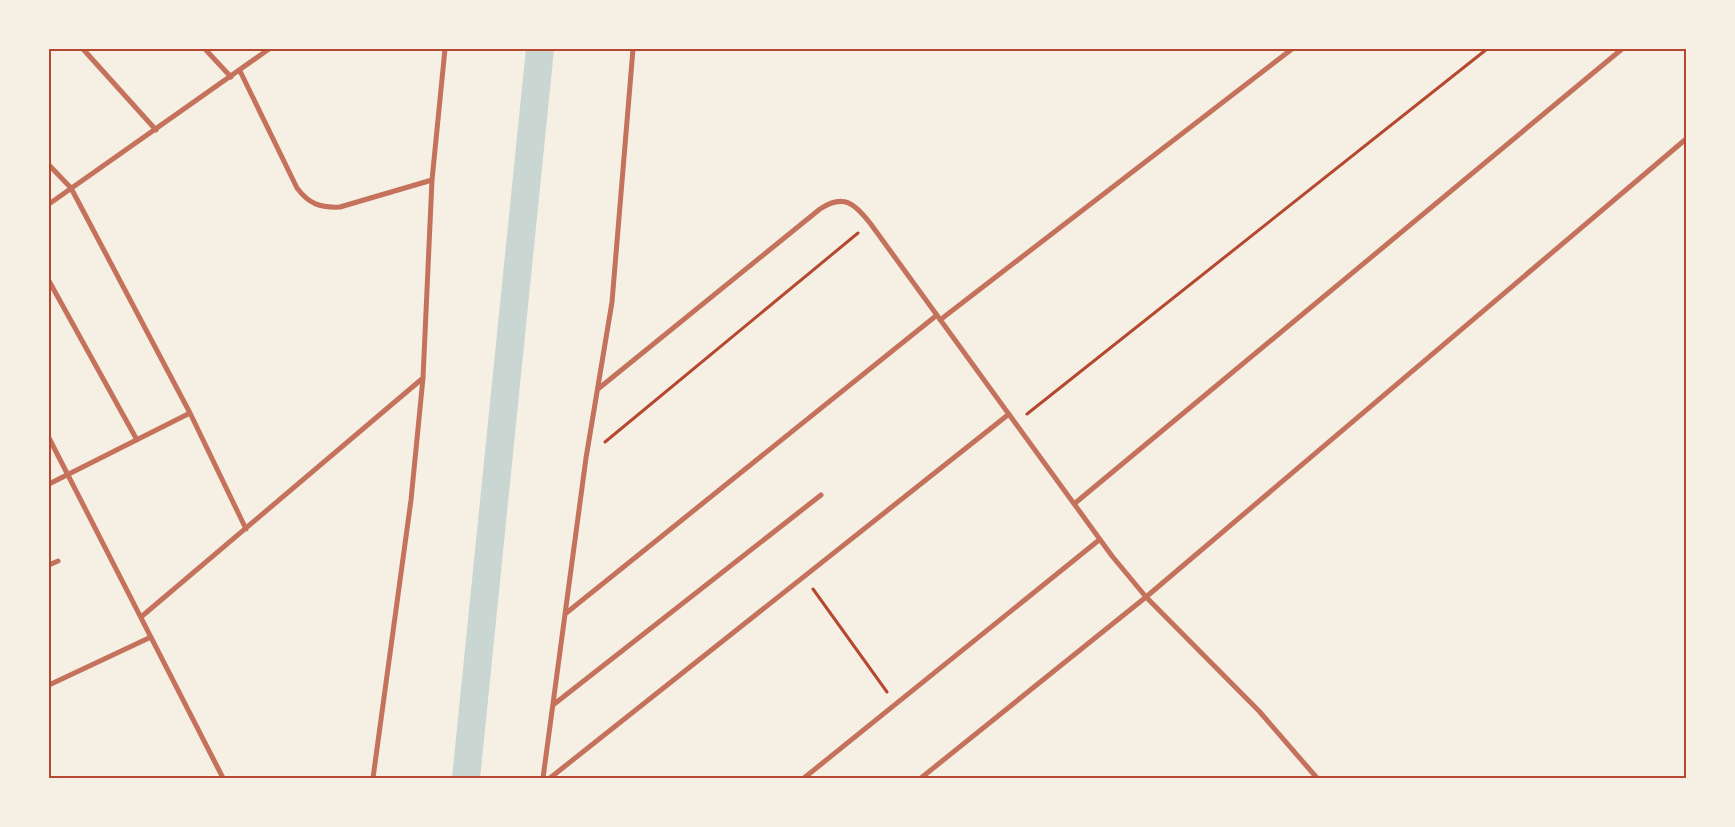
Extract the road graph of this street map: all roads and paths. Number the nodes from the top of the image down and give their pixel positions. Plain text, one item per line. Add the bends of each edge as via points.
1 (84, 49) edge
2 (205, 49) edge
3 (269, 49) edge
4 (445, 49) edge
5 (633, 49) edge
6 (1292, 49) edge
7 (1487, 49) edge
8 (1622, 49) edge
9 (240, 71) junction
10 (231, 77) junction
11 (156, 130) junction
12 (1686, 140) edge
13 (49, 165) edge
14 (432, 180) junction
15 (71, 188) junction
16 (49, 204) edge
17 (870, 223) junction
18 (49, 281) edge
19 (938, 318) junction
20 (423, 378) junction
21 (598, 389) junction
22 (190, 413) junction
23 (1009, 414) junction
24 (1015, 424) junction
25 (49, 438) edge
26 (137, 440) junction
27 (586, 458) junction
28 (68, 475) junction
29 (49, 484) edge
30 (821, 494) dead end
31 (1074, 504) junction
32 (246, 529) junction
33 (1100, 540) junction
34 (58, 560) dead end
35 (49, 565) edge
36 (804, 577) junction
37 (1146, 597) junction
38 (564, 614) junction
39 (140, 617) junction
40 (151, 637) junction
41 (49, 685) edge
42 (896, 704) junction
43 (553, 705) junction
44 (223, 778) edge
45 (372, 778) edge
46 (543, 778) edge
47 (550, 778) edge
48 (804, 778) edge
49 (921, 778) edge
50 (1317, 778) edge

1 - 11 street
2 - 10 street
3 - 9 street
4 - 14 street
5 - 21 street via 612,302
6 - 19 street
7 - 24 path
8 - 31 street
9 - 10 street
9 - 14 street via 297,188 315,205 340,207
10 - 11 street
11 - 15 street
12 - 37 street
13 - 15 street
14 - 20 street
15 - 16 street
15 - 22 street
17 - 19 street
17 - 21 street via 852,204 844,201 828,204
17 - 27 path
18 - 26 street
19 - 23 street
19 - 38 street
20 - 32 street
20 - 45 street via 411,500
21 - 27 street
22 - 26 street
22 - 32 street
23 - 24 street
23 - 36 street
24 - 31 street
25 - 28 street
26 - 28 street
27 - 38 street
28 - 29 street
28 - 39 street
30 - 43 street
31 - 33 street
32 - 39 street
33 - 37 street
33 - 42 street
34 - 35 street
36 - 42 path
36 - 47 street
37 - 49 street
37 - 50 street via 1259,711
38 - 43 street
39 - 40 street
40 - 41 street
40 - 44 street
42 - 48 street
43 - 46 street

